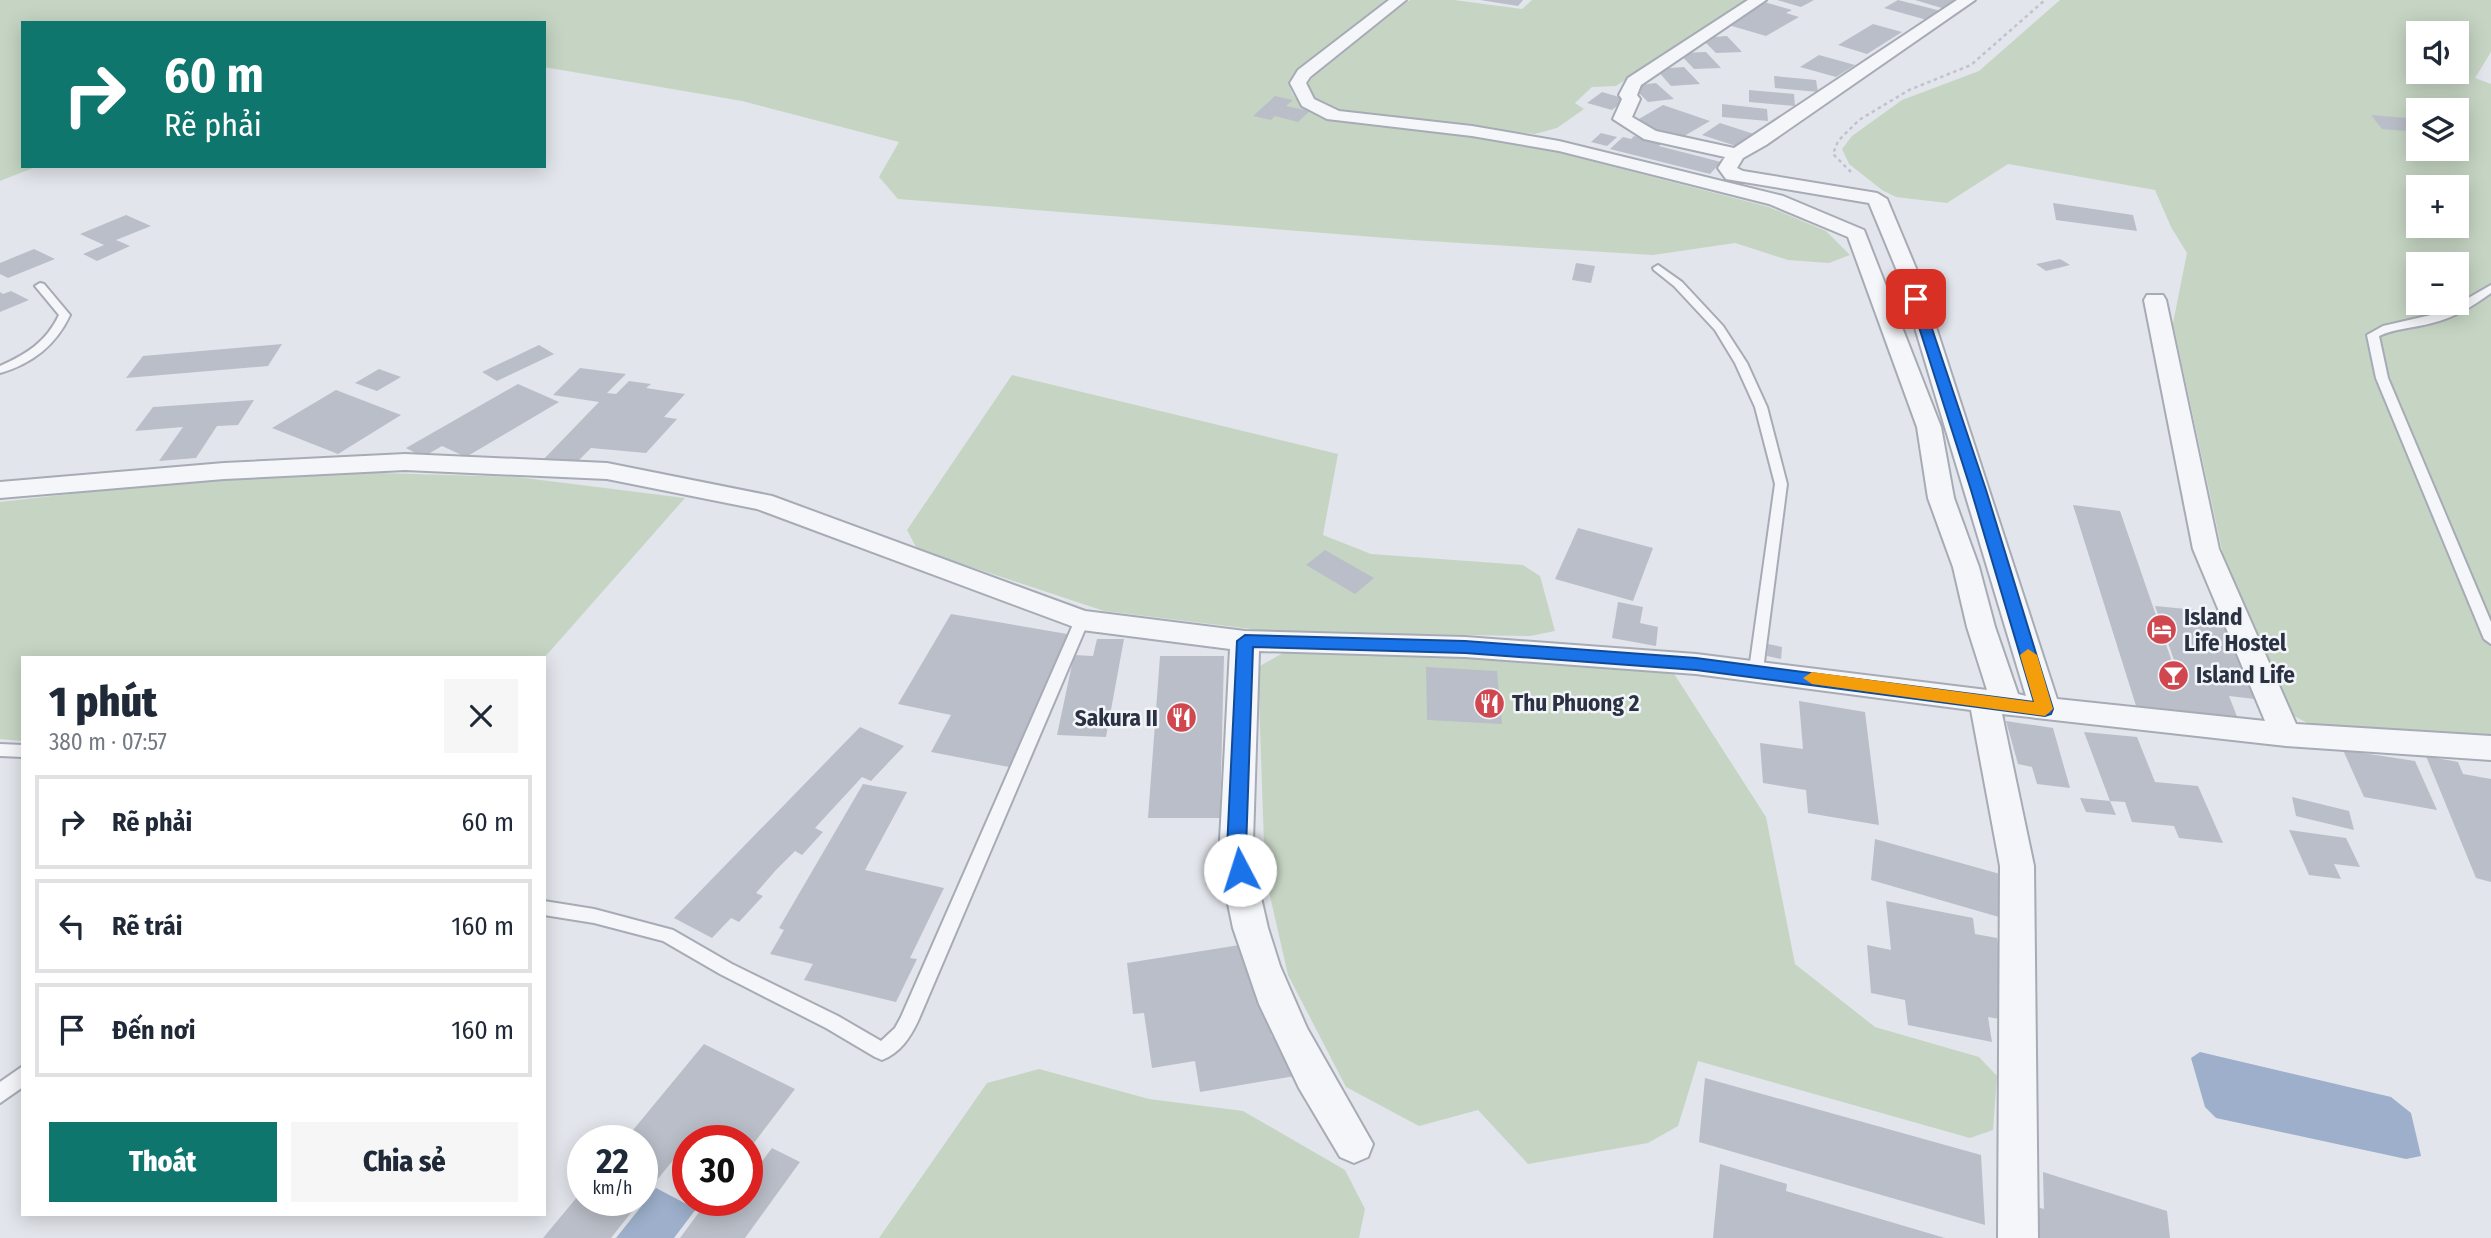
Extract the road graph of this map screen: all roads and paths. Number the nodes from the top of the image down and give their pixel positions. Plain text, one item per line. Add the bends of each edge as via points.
1 (1398, 0) edge
2 (1758, 0) edge
3 (1967, 0) edge
4 (2045, 0) edge
5 (1735, 154) junction
6 (1837, 161) dead end
7 (1658, 268) dead end
8 (40, 286) dead end
9 (2491, 288) edge
10 (2155, 300) dead end
11 (0, 370) edge
12 (0, 489) edge
13 (1082, 620) junction
14 (2491, 639) edge
15 (1245, 641) junction
16 (1756, 670) junction
17 (1995, 702) junction
18 (2045, 709) junction
19 (2286, 735) junction
20 (2491, 748) edge
21 (0, 750) edge
22 (21, 751) edge
23 (546, 908) edge
24 (21, 1077) edge
25 (0, 1094) edge
26 (1354, 1144) dead end
27 (2018, 1238) edge

1 - 17 street via 1304,75 1298,83 1307,104 1341,117 1559,146 1776,200 1857,234 1929,427 1941,498 1966,567
2 - 5 street via 1634,82 1622,120 1650,135
3 - 5 street
4 - 6 path via 1971,65 1909,90 1859,121 1838,141 1833,154
5 - 18 street via 1727,165 1733,175 1877,199 1910,278
7 - 16 lane via 1719,328 1741,363 1761,407 1781,484
8 - 11 lane via 65,315 58,331 35,354
9 - 14 lane via 2460,310 2373,335 2382,377
10 - 19 street via 2206,549
12 - 13 street via 405,462 607,471 763,502
13 - 15 street
13 - 23 lane via 918,996 908,1029 882,1051 667,935
15 - 16 street via 1465,647
15 - 26 street via 1237,849 1247,912 1267,980 1288,1028 1325,1101
16 - 17 street
17 - 18 street
17 - 27 street via 2017,866
18 - 19 street
19 - 20 street
21 - 22 lane
24 - 25 lane

